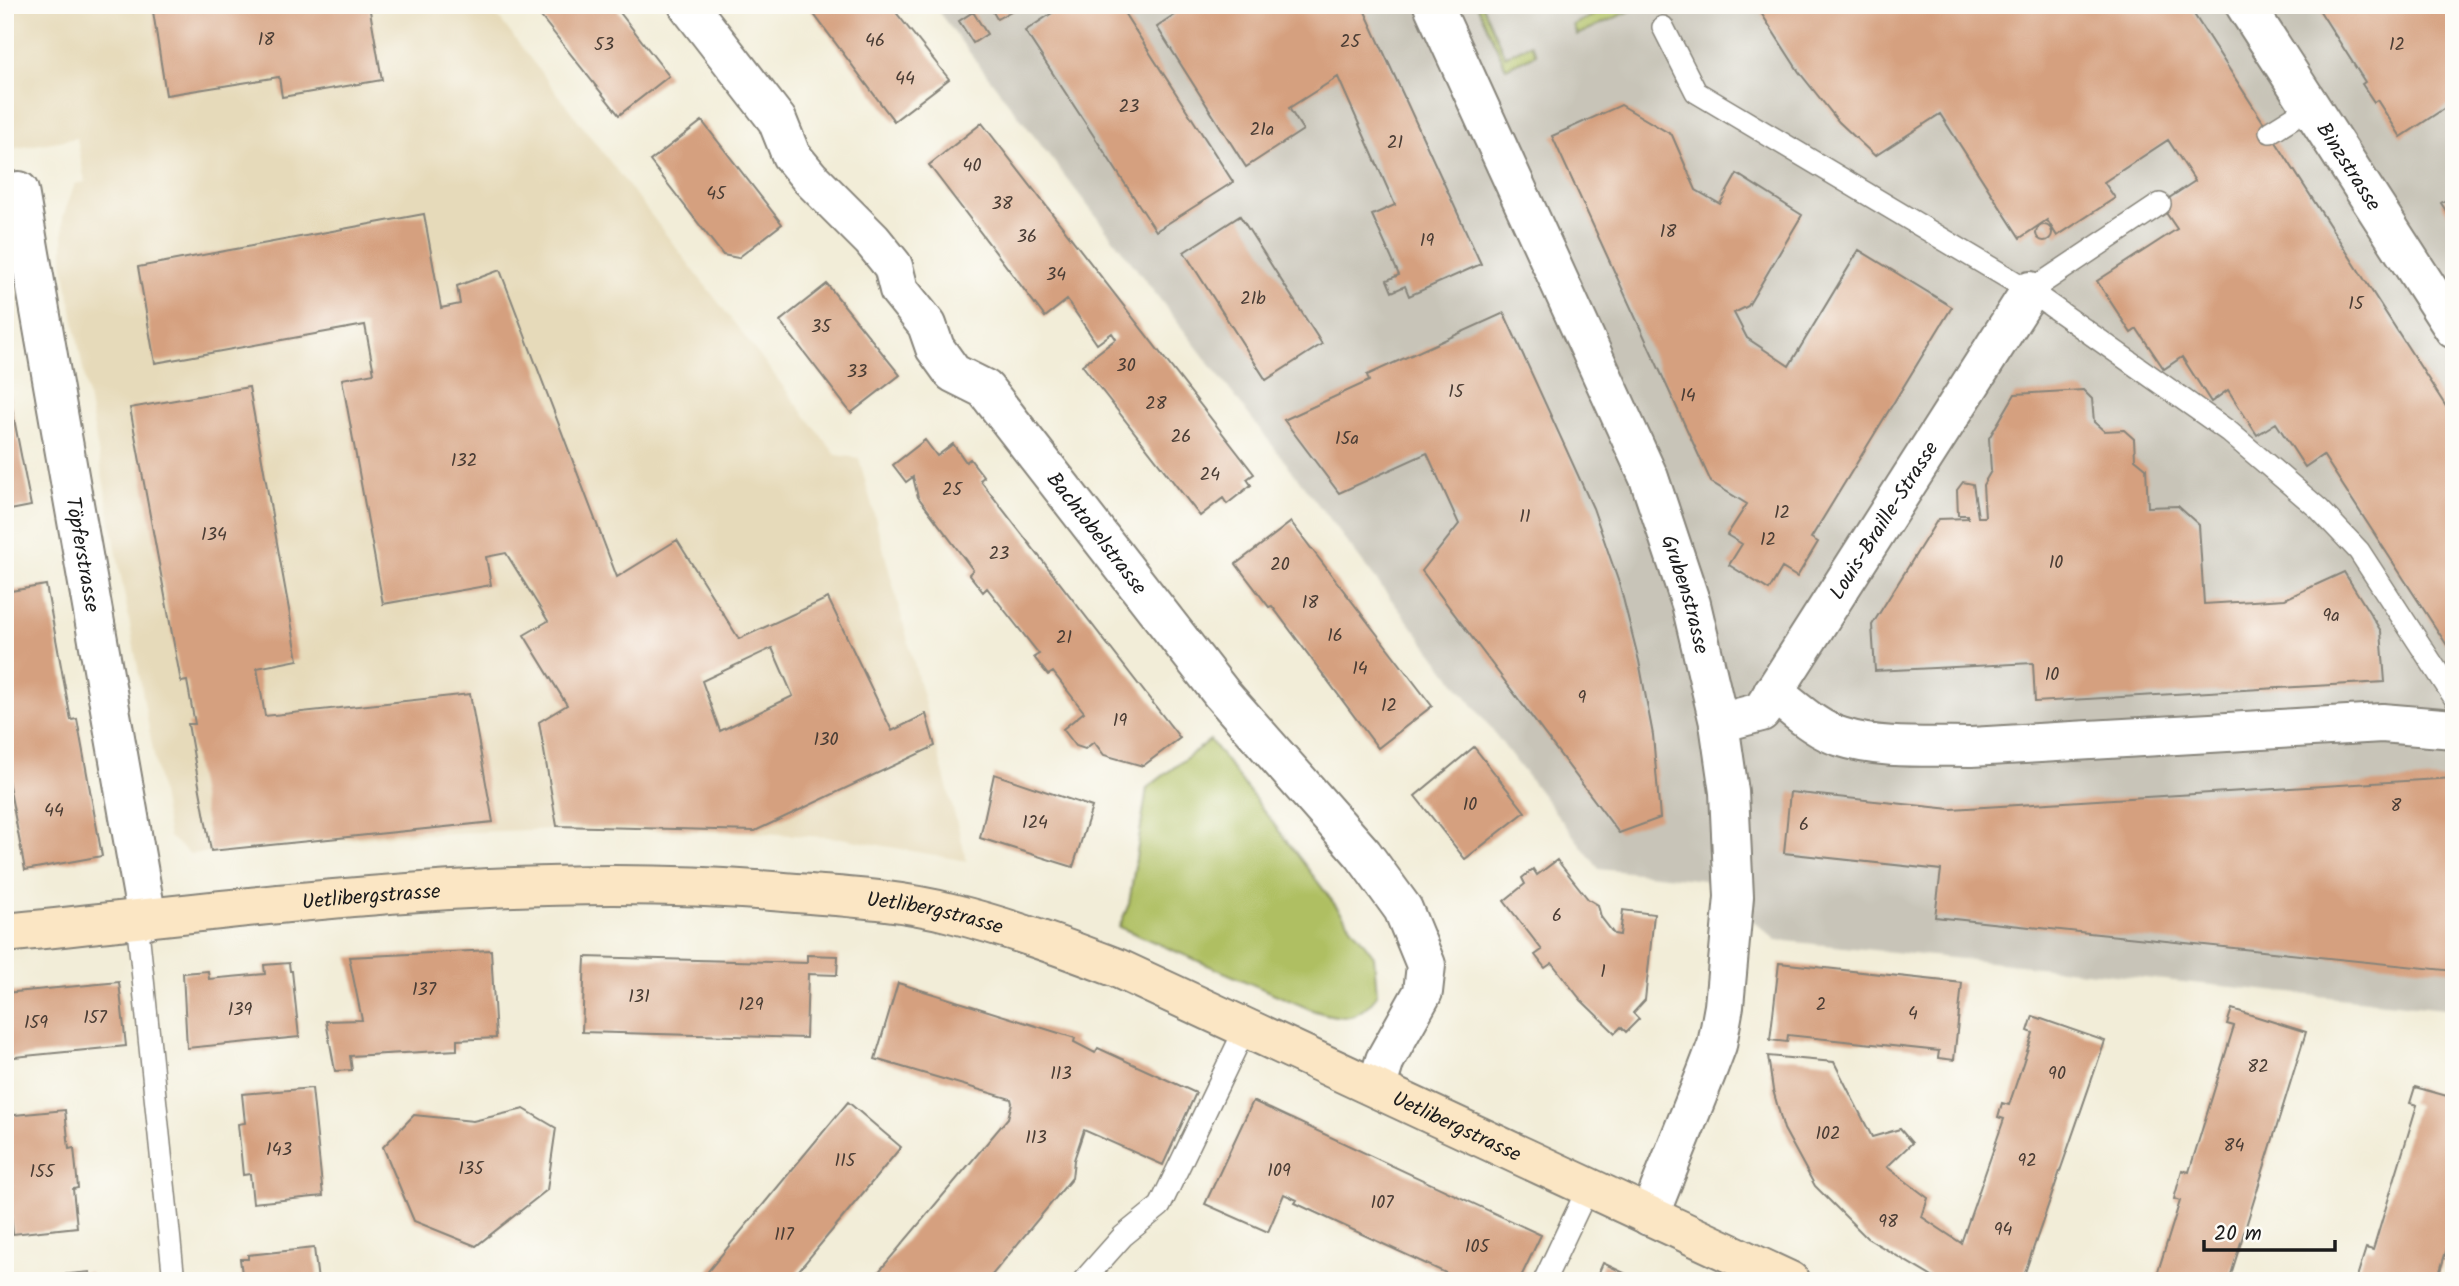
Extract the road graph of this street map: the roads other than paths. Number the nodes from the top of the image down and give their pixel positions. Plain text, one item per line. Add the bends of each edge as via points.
1 (688, 5) edge
2 (1433, 5) edge
3 (2245, 5) edge
4 (1663, 27) dead end
5 (2308, 108) junction
6 (2270, 132) dead end
7 (19, 191) dead end
8 (2160, 204) dead end
9 (2030, 292) junction
10 (2454, 330) edge
11 (1773, 692) junction
12 (2454, 698) edge
13 (1719, 723) junction
14 (2454, 729) edge
15 (142, 919) junction
16 (5, 933) edge
17 (1245, 1029) junction
18 (1377, 1086) junction
19 (1588, 1188) junction
20 (1649, 1216) junction
21 (174, 1281) edge
22 (1083, 1281) edge
23 (1544, 1281) edge
24 (1790, 1281) edge

1 - 18 street, Bachtobelstrasse via 777,120 791,155 893,266 899,290 927,325 935,348 953,373 985,389 1222,694 1363,854 1403,909 1426,965 1423,992 1385,1060
2 - 13 street, Grubenstrasse via 1649,478 1691,604
3 - 5 street, Binzstrasse
4 - 9 lane via 1696,92
5 - 6 lane
5 - 10 street, Binzstrasse
7 - 15 street, Töpferstrasse
8 - 9 lane
9 - 11 street, Louis-Braille-Strasse
9 - 12 lane via 2228,431 2319,509 2359,551
11 - 13 street, Louis-Braille-Strasse via 1761,712
11 - 14 street via 1840,737 1911,746 1971,747 2382,723
13 - 20 street, Grubenstrasse via 1729,792 1734,897 1724,1006 1713,1055
15 - 16 main road, Uetlibergstrasse
15 - 17 main road, Uetlibergstrasse via 407,891 528,886 630,883 852,898 949,912 1046,941 1117,968
15 - 21 lane
17 - 18 main road, Uetlibergstrasse
17 - 22 lane via 1160,1206 1123,1236
18 - 19 main road, Uetlibergstrasse
19 - 20 main road, Uetlibergstrasse
19 - 23 lane
20 - 24 main road, Uetlibergstrasse

